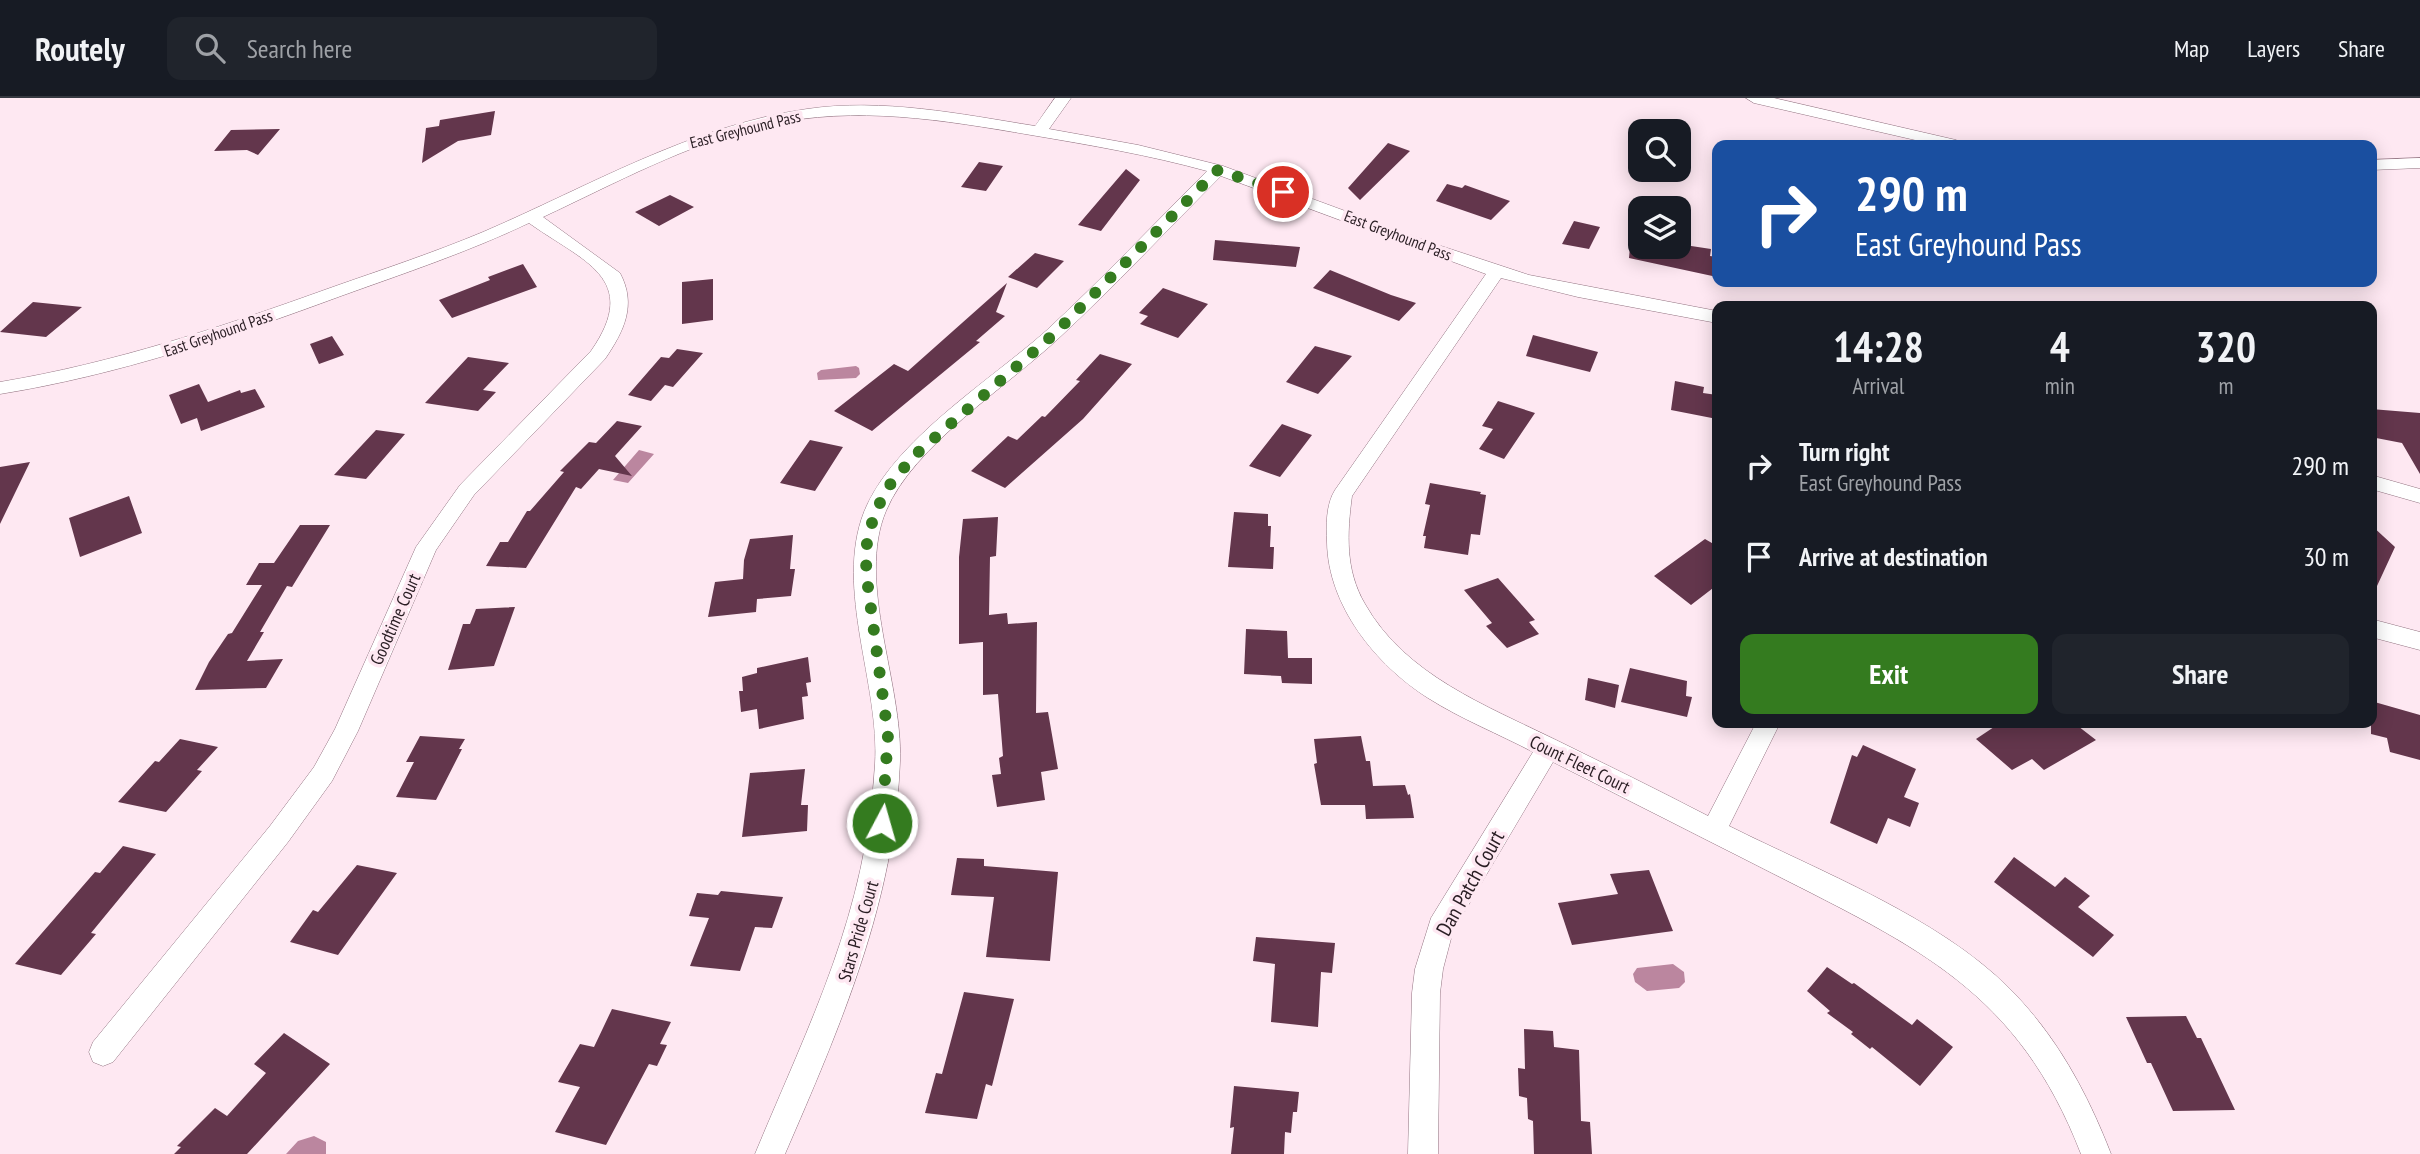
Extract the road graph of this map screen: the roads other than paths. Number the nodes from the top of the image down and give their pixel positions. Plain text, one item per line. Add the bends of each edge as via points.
1 (1063, 98) edge
2 (1754, 98) edge
3 (1039, 131) junction
4 (1935, 140) edge
5 (2420, 163) edge
6 (2377, 165) edge
7 (1218, 170) junction
8 (530, 216) junction
9 (1497, 271) junction
10 (1712, 316) edge
11 (0, 388) edge
12 (2377, 484) edge
13 (2420, 496) edge
14 (2377, 630) edge
15 (2420, 641) edge
16 (1766, 728) edge
17 (1548, 748) junction
18 (1714, 831) junction
19 (103, 1052) dead end
20 (770, 1154) edge
21 (1423, 1154) edge
22 (2096, 1154) edge

1 - 3 street
2 - 4 street
3 - 7 street, East Greyhound Pass via 1135,148
3 - 8 street, East Greyhound Pass via 900,112 802,114 677,147
5 - 6 street
7 - 9 street, East Greyhound Pass
7 - 20 street, Stars Pride Court via 1054,334 915,455 891,483 875,512 867,541 866,572 888,735 876,868 833,1012
8 - 11 street, East Greyhound Pass via 454,249 202,339 91,373
8 - 19 street, Goodtime Court via 611,273 618,283 621,301 612,336 467,491 422,558 323,774
9 - 10 street, East Greyhound Pass via 1605,298
9 - 17 street, Count Fleet Court via 1342,495 1336,542 1353,608 1375,639 1436,691
12 - 13 street
14 - 15 street
16 - 18 street
17 - 18 street, Count Fleet Court
17 - 21 street, Dan Patch Court via 1441,927 1426,993
18 - 22 street, Count Fleet Court via 1887,918 1952,957 1988,986 2027,1028 2062,1078

